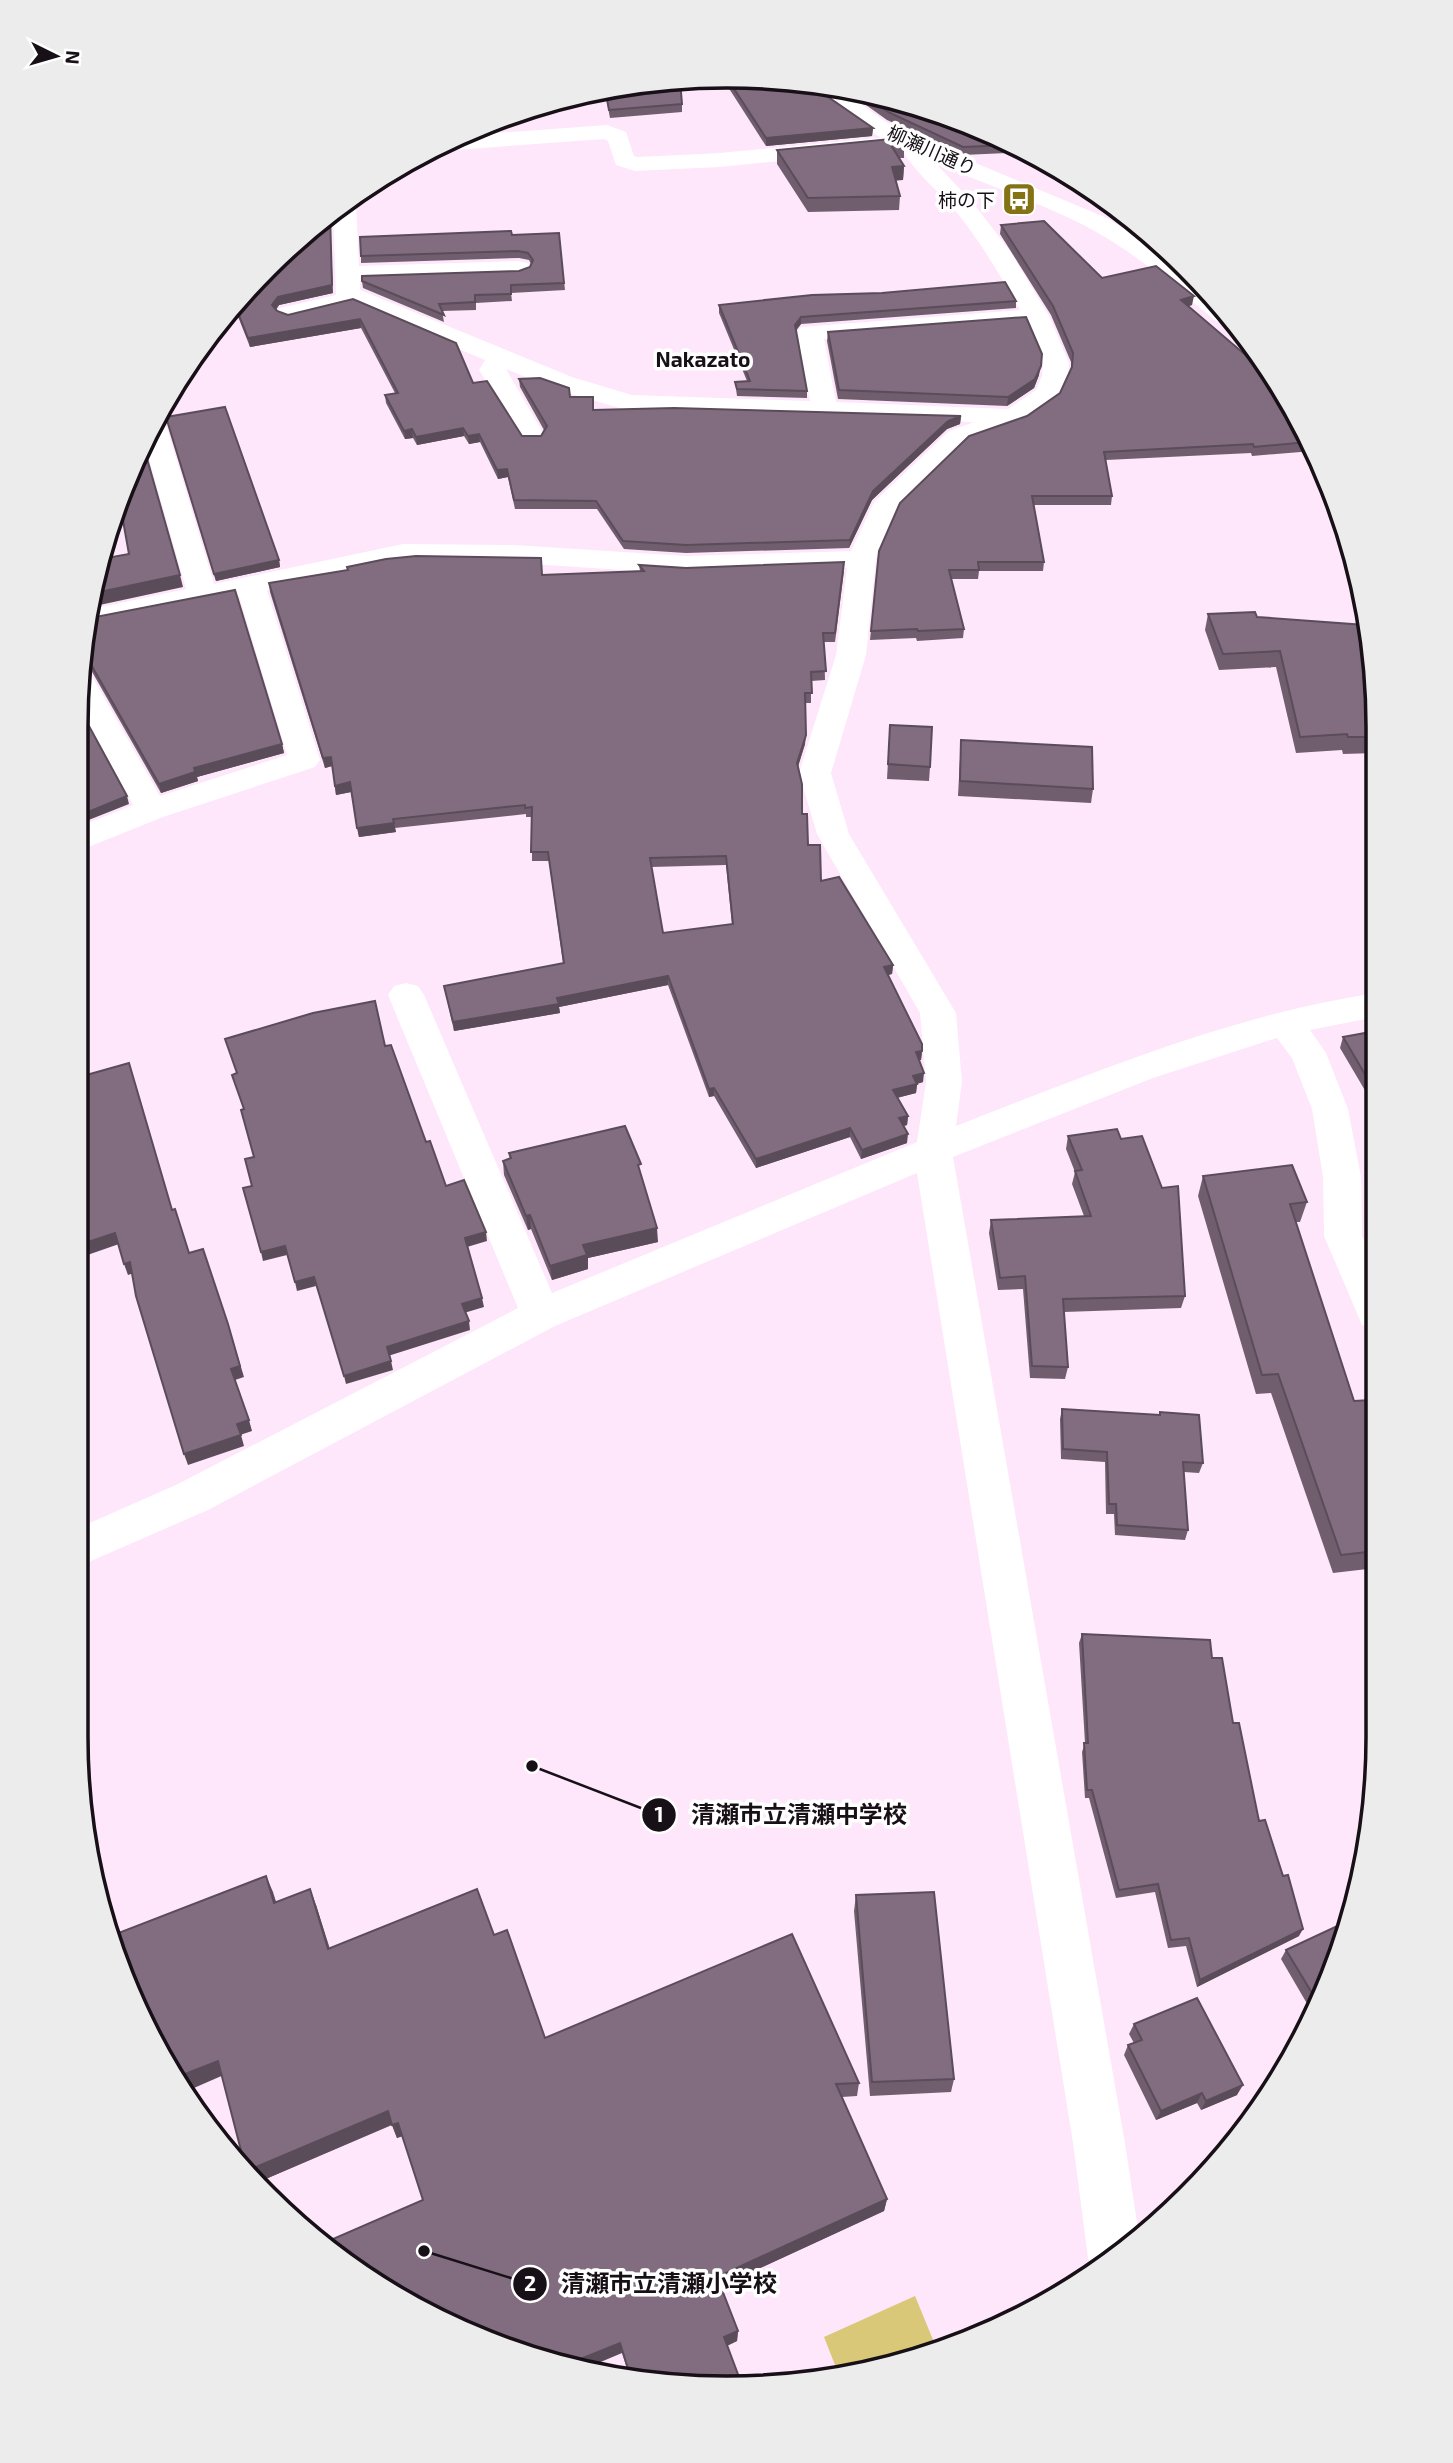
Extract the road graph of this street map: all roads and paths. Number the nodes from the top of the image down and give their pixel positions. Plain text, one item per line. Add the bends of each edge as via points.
1 (837, 98) edge
2 (471, 141) edge
3 (908, 142) junction
4 (345, 215) edge
5 (519, 268) edge
6 (351, 285) junction
7 (1191, 289) edge
8 (289, 313) edge
9 (1036, 316) junction
10 (499, 358) junction
11 (824, 408) junction
12 (1016, 416) junction
13 (532, 436) edge
14 (157, 437) edge
15 (862, 559) junction
16 (250, 583) junction
17 (202, 593) junction
18 (98, 616) edge
19 (89, 697) edge
20 (152, 810) junction
21 (88, 836) edge
22 (407, 995) dead end
23 (1366, 1007) edge
24 (1284, 1022) junction
25 (934, 1150) junction
26 (1360, 1234) edge
27 (1366, 1264) edge
28 (541, 1315) junction
29 (88, 1543) edge
30 (1113, 2244) edge

1 - 3 street, 柳瀬川通り
2 - 3 street via 607,132 618,137 624,160 635,164
3 - 7 street, 柳瀬川通り via 1080,214 1161,264
3 - 9 street via 998,251
4 - 6 street
5 - 6 street
6 - 8 street via 338,303
6 - 10 street
9 - 11 street via 810,332
9 - 12 street via 1052,349 1055,376 1048,394
10 - 11 street via 630,403
10 - 13 street via 492,370
11 - 12 street
12 - 15 street via 958,437 884,508
14 - 17 street
15 - 16 street via 687,565 514,554 403,553
15 - 25 street via 851,655 816,773 833,835 938,1013 944,1082
16 - 17 street
16 - 20 street via 304,760
17 - 18 street
19 - 20 street
20 - 21 street
22 - 28 street
23 - 24 street
24 - 25 street via 1140,1069
24 - 26 street via 1308,1053 1330,1109 1342,1177
25 - 28 street
25 - 30 street
26 - 27 street
28 - 29 street via 192,1497

